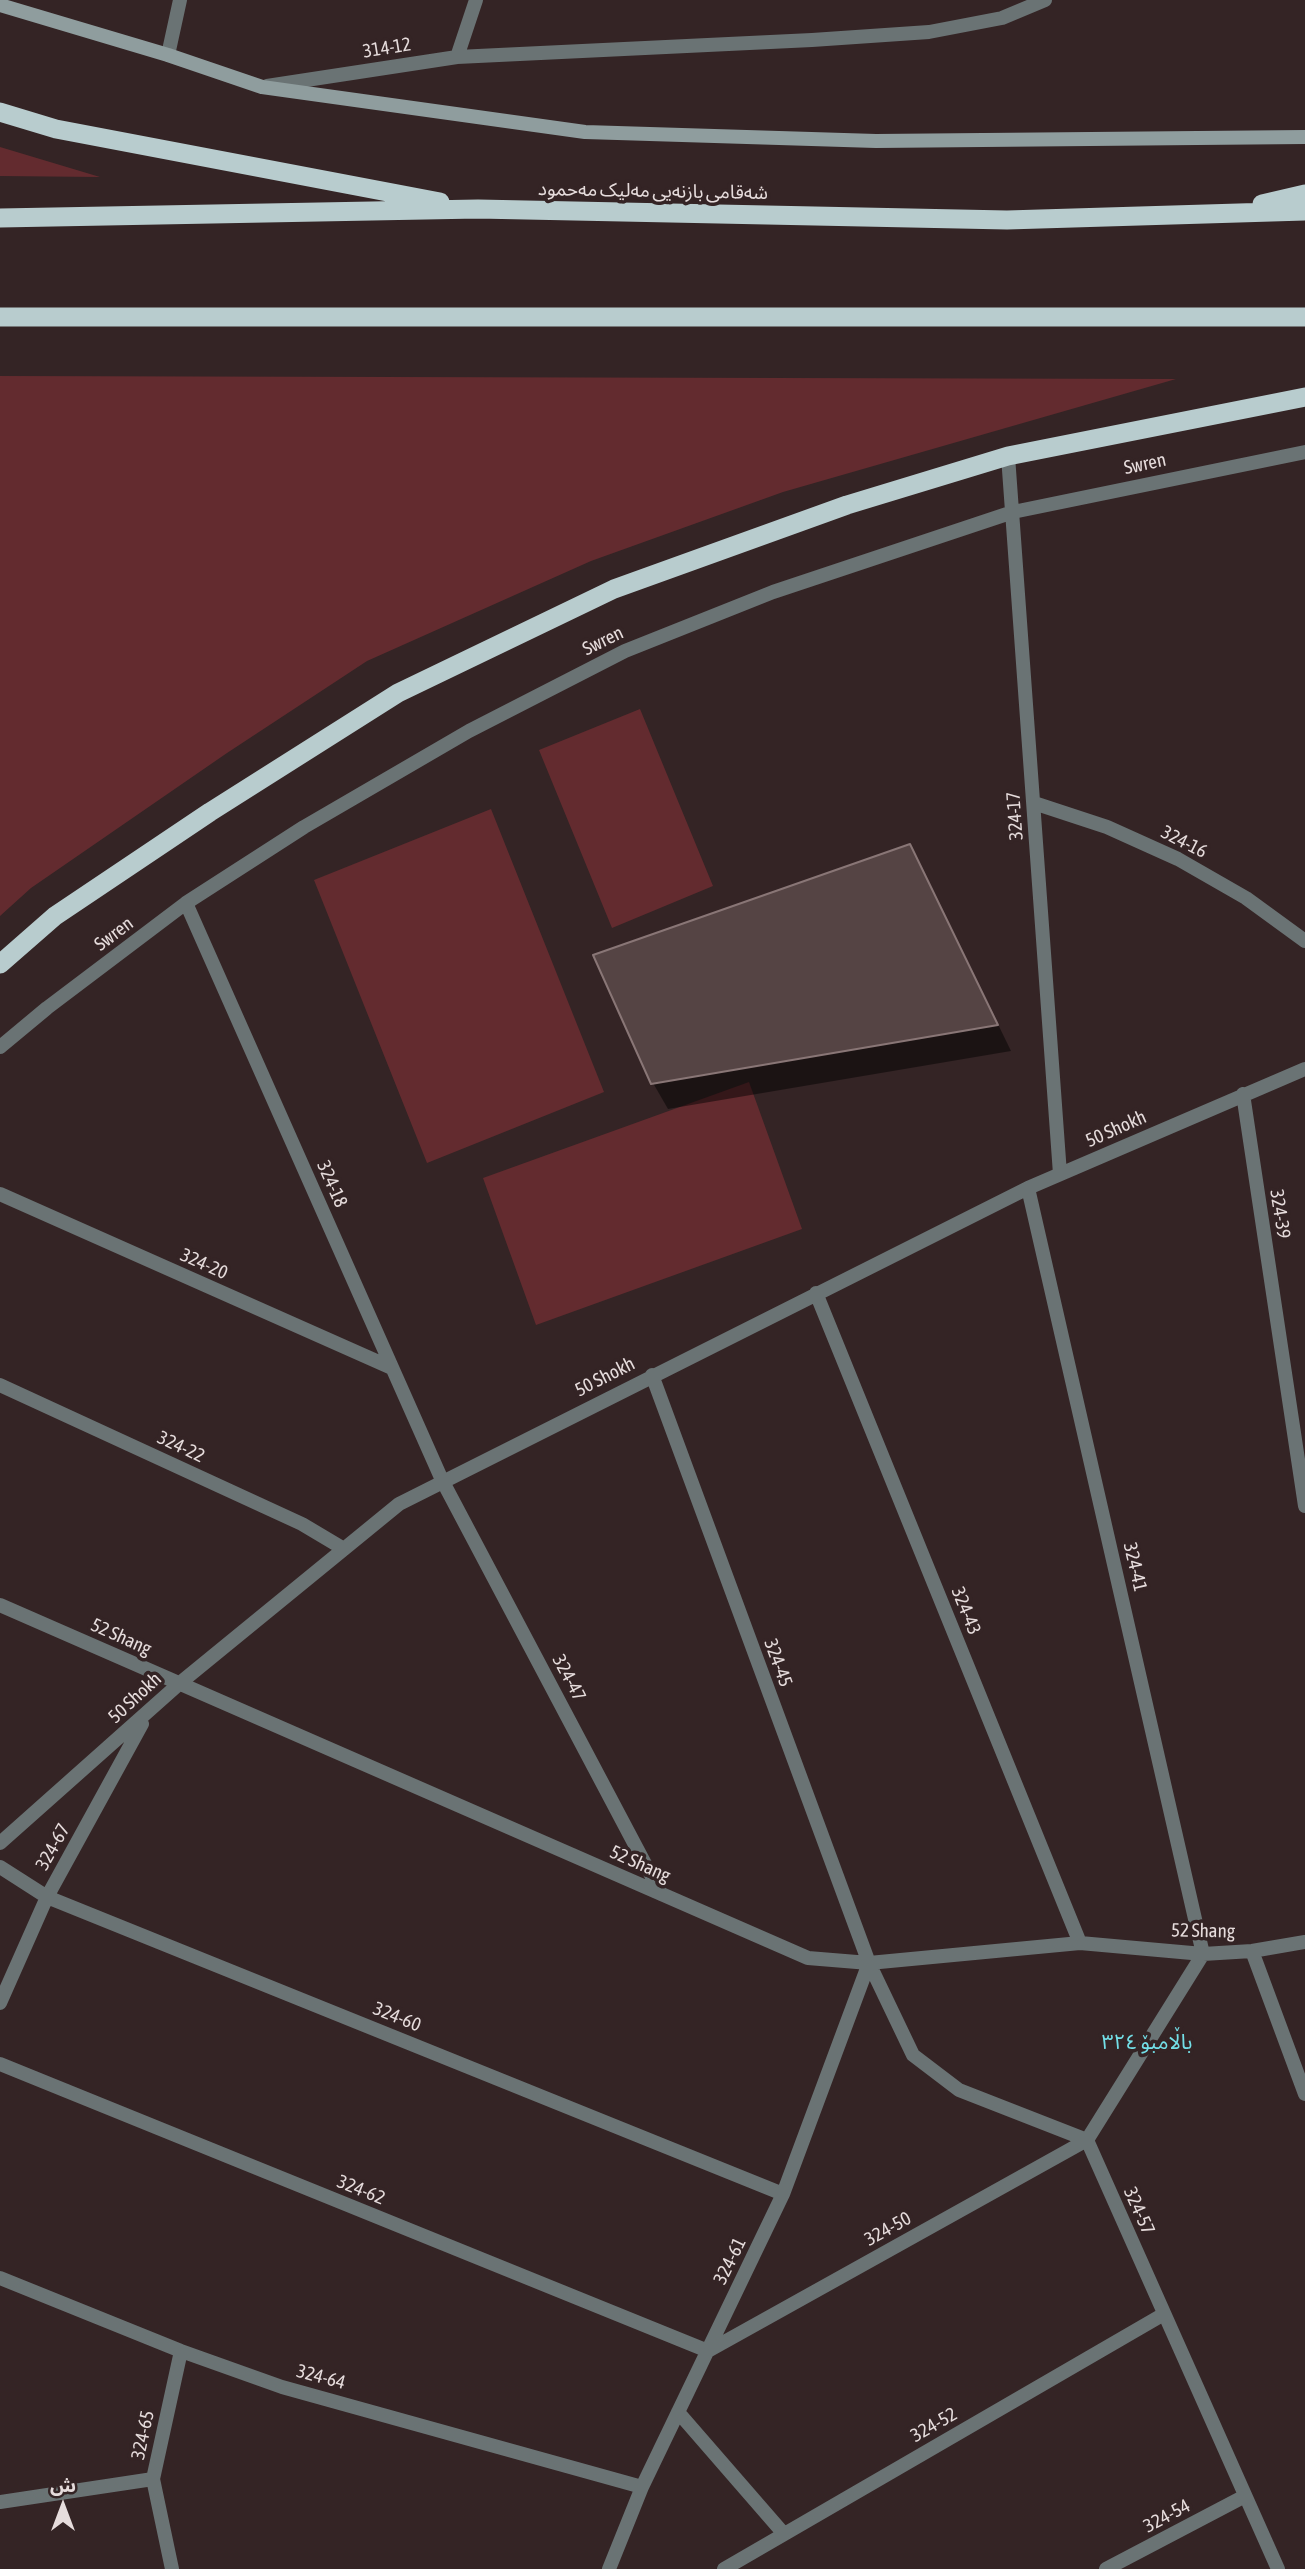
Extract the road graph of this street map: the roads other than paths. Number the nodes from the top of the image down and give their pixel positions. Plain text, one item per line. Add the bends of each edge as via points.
1 (180, 0) edge
2 (476, 0) edge
3 (1045, 0) edge
4 (0, 5) edge
5 (168, 55) junction
6 (457, 57) junction
7 (262, 87) junction
8 (0, 112) edge
9 (1305, 137) edge
10 (1305, 194) edge
11 (478, 209) junction
12 (1305, 211) edge
13 (1220, 213) junction
14 (0, 218) edge
15 (0, 317) edge
16 (1305, 317) edge
17 (1305, 397) edge
18 (1305, 452) edge
19 (1008, 456) junction
20 (1013, 512) junction
21 (1034, 803) junction
22 (186, 904) junction
23 (1305, 941) edge
24 (0, 964) edge
25 (0, 1047) edge
26 (1305, 1069) edge
27 (1243, 1094) junction
28 (1060, 1174) junction
29 (1028, 1188) junction
30 (0, 1194) edge
31 (816, 1293) junction
32 (392, 1368) junction
33 (652, 1375) junction
34 (0, 1385) edge
35 (442, 1480) junction
36 (1305, 1506) edge
37 (344, 1549) junction
38 (0, 1605) edge
39 (180, 1683) junction
40 (148, 1714) junction
41 (0, 1843) edge
42 (0, 1867) edge
43 (661, 1894) junction
44 (47, 1897) junction
45 (1305, 1941) edge
46 (1080, 1943) junction
47 (1252, 1951) junction
48 (1203, 1954) junction
49 (869, 1963) junction
50 (0, 2003) edge
51 (0, 2064) edge
52 (1305, 2094) edge
53 (1087, 2140) junction
54 (783, 2194) junction
55 (0, 2277) edge
56 (1164, 2314) junction
57 (181, 2351) junction
58 (708, 2351) junction
59 (678, 2412) junction
60 (153, 2479) junction
61 (642, 2487) junction
62 (1245, 2497) junction
63 (0, 2502) edge
64 (784, 2534) junction
65 (172, 2569) edge
66 (610, 2569) edge
67 (724, 2569) edge
68 (1107, 2569) edge
69 (1278, 2569) edge

1 - 5 street
2 - 6 street
3 - 6 street, 314-12 via 1002,18 929,32
4 - 5 main road
5 - 7 main road
6 - 7 street, 314-12
7 - 9 main road via 585,132 876,141
8 - 11 highway via 56,129
10 - 13 highway
11 - 13 highway, شەقامی بازنەیی مەلیک مەحمود via 1007,220
11 - 14 highway, شەقامی بازنەیی مەلیک مەحمود
12 - 13 highway, شەقامی بازنەیی مەلیک مەحمود
15 - 16 highway
17 - 19 highway
18 - 20 street, Swren
19 - 20 street, 324-17
19 - 24 highway via 847,505 614,589 398,693 66,908
20 - 21 street, 324-17
20 - 22 street, Swren via 773,592 625,651 468,731 304,827
21 - 23 street, 324-16 via 1107,827 1178,859 1246,898
21 - 28 street, 324-17
22 - 25 street, Swren
22 - 32 street, 324-18
26 - 27 street, 50 Shokh
27 - 28 street, 50 Shokh
27 - 36 street, 324-39
28 - 29 street, 50 Shokh
29 - 31 street, 50 Shokh
29 - 48 street, 324-41
30 - 32 street, 324-20
31 - 33 street, 50 Shokh
31 - 46 street, 324-43
32 - 35 street, 324-18
33 - 35 street, 50 Shokh
33 - 49 street, 324-45
34 - 37 street, 324-22 via 302,1524
35 - 37 street, 50 Shokh via 399,1504
35 - 43 street, 324-47
37 - 39 street, 50 Shokh
38 - 39 street, 52 Shang
39 - 40 street, 50 Shokh
39 - 43 street, 52 Shang
40 - 41 street, 50 Shokh
40 - 44 street, 324-67
42 - 44 street, 324-60
43 - 49 street, 52 Shang via 808,1958
44 - 50 street, 324-67
44 - 54 street, 324-60
45 - 47 street, 52 Shang
46 - 48 street, 52 Shang
46 - 49 street, 52 Shang
47 - 48 street, 52 Shang
47 - 52 street
48 - 53 street
49 - 53 street via 913,2054 959,2090
49 - 54 street, 324-61
51 - 58 street, 324-62
53 - 56 street, 324-57
53 - 58 street, 324-50
54 - 58 street, 324-61
55 - 57 street, 324-64
56 - 62 street, 324-57
56 - 64 street, 324-52
57 - 60 street, 324-65
57 - 61 street, 324-64 via 282,2387
58 - 59 street, 324-61
59 - 61 street, 324-61
59 - 64 street
60 - 63 street
60 - 65 street, 324-65
61 - 66 street, 324-61
62 - 68 street, 324-54
62 - 69 street, 324-57
64 - 67 street, 324-52

